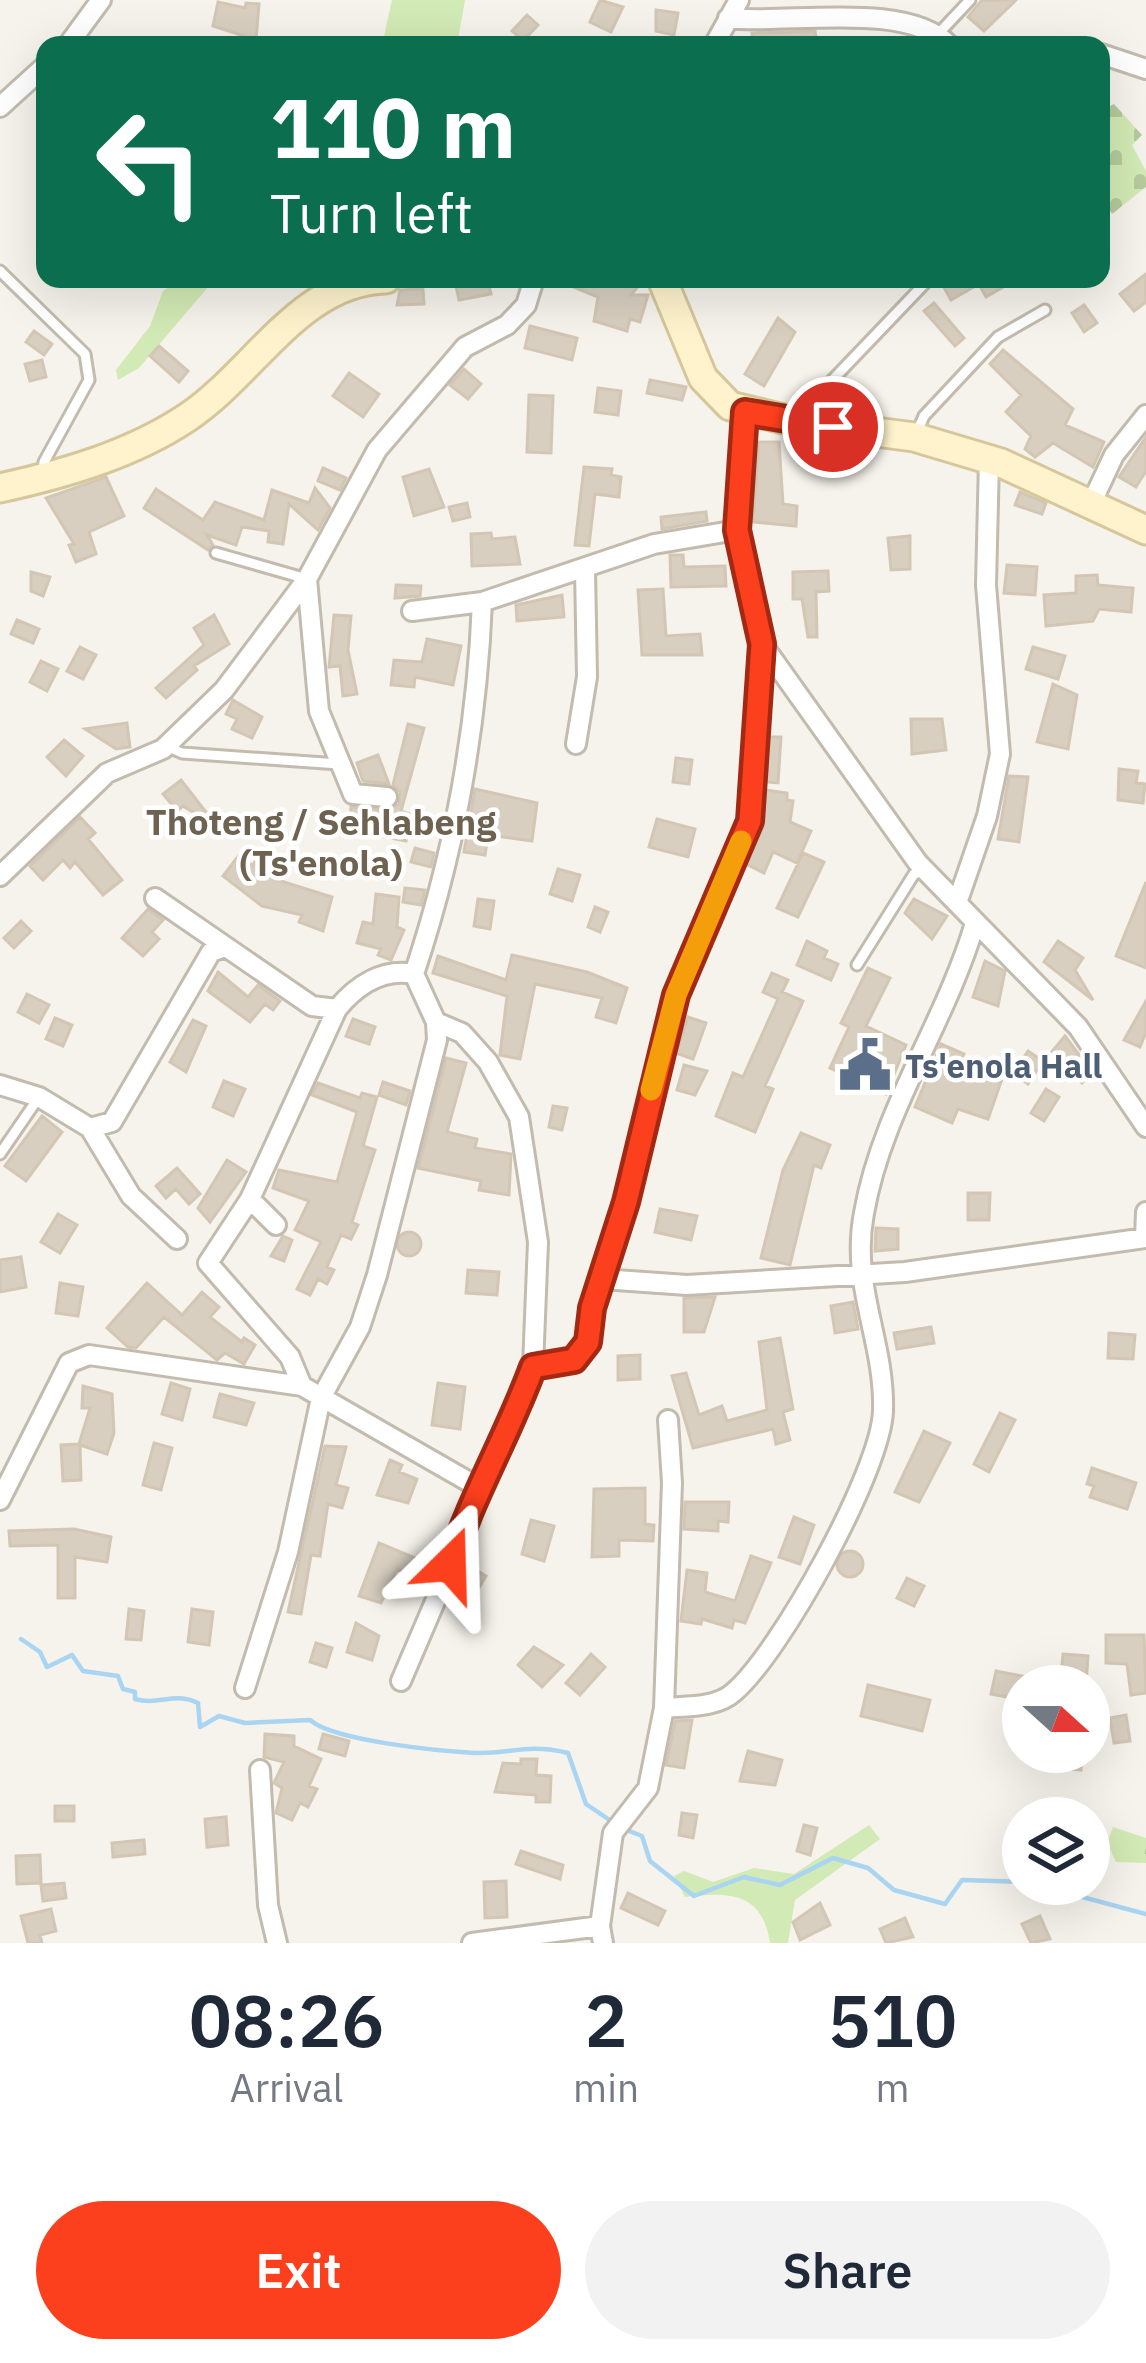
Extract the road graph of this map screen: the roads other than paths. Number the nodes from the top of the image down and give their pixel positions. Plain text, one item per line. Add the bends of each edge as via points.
1 (101, 0) edge
2 (739, 0) edge
3 (970, 0) edge
4 (728, 18) junction
5 (75, 36) edge
6 (719, 36) edge
7 (935, 36) edge
8 (946, 36) edge
9 (1110, 57) edge
10 (1146, 69) edge
11 (36, 74) edge
12 (0, 107) edge
13 (0, 271) edge
14 (342, 288) edge
15 (531, 288) edge
16 (666, 288) edge
17 (920, 288) edge
18 (1045, 310) dead end
19 (745, 412) junction
20 (1146, 415) edge
21 (792, 421) junction
22 (914, 437) junction
23 (988, 460) junction
24 (42, 479) junction
25 (0, 488) edge
26 (1092, 502) junction
27 (737, 530) junction
28 (1146, 530) edge
29 (216, 553) dead end
30 (585, 570) junction
31 (307, 578) junction
32 (482, 602) junction
33 (412, 611) dead end
34 (762, 644) junction
35 (577, 744) dead end
36 (166, 746) junction
37 (341, 764) junction
38 (386, 797) dead end
39 (926, 871) junction
40 (0, 876) edge
41 (155, 898) dead end
42 (957, 902) junction
43 (975, 922) junction
44 (222, 948) junction
45 (857, 965) dead end
46 (414, 974) junction
47 (337, 1009) junction
48 (436, 1022) junction
49 (0, 1085) edge
50 (39, 1097) junction
51 (1146, 1126) edge
52 (91, 1128) junction
53 (0, 1154) edge
54 (250, 1199) junction
55 (1146, 1212) edge
56 (276, 1225) dead end
57 (1145, 1238) edge
58 (177, 1239) dead end
59 (858, 1275) junction
60 (602, 1279) junction
61 (533, 1367) junction
62 (302, 1386) junction
63 (321, 1398) junction
64 (668, 1420) dead end
65 (5, 1478) edge
66 (478, 1487) junction
67 (0, 1500) edge
68 (401, 1681) dead end
69 (245, 1688) dead end
70 (664, 1708) junction
71 (260, 1770) dead end
72 (602, 1935) edge
73 (277, 1943) edge
74 (472, 1943) edge

1 - 5 street
2 - 4 street
3 - 8 lane
4 - 6 street
4 - 7 street via 823,13 890,20
9 - 10 street
11 - 12 street
13 - 24 lane via 85,354 89,380
14 - 24 street via 320,298 187,418
15 - 31 street via 507,325 465,347 377,450
16 - 19 street via 704,378
17 - 21 lane
18 - 22 lane via 998,337
19 - 21 street
19 - 27 street
20 - 26 street via 1114,455
21 - 22 street
22 - 23 street
23 - 26 street
23 - 42 street via 986,585 1000,754
24 - 25 street
26 - 28 street
27 - 30 street via 654,544
27 - 34 street
29 - 31 lane
30 - 32 street
30 - 35 street via 587,677
31 - 36 street via 224,690
31 - 37 street via 319,711
32 - 33 street
32 - 46 street via 469,764
34 - 39 street
34 - 60 street via 750,821 676,995
36 - 37 lane
36 - 40 street via 107,773
37 - 38 street via 353,794
39 - 42 street
39 - 45 lane via 914,874
41 - 44 street
42 - 43 street
43 - 51 street via 1078,1027
43 - 59 street via 879,1160
44 - 47 street via 312,1006
44 - 52 street via 211,952 126,1105 112,1122
46 - 47 street via 398,971 355,987
46 - 48 street
47 - 54 street
48 - 61 street via 462,1033 488,1062 519,1117 538,1242
48 - 63 street via 377,1275
49 - 50 street
50 - 52 street
50 - 53 lane
52 - 58 street via 130,1196
54 - 56 street
54 - 62 street via 208,1263 290,1358
55 - 57 street
57 - 59 street via 963,1268
59 - 60 street via 687,1285
59 - 70 street via 883,1409 873,1456 797,1606 733,1694
60 - 61 street via 588,1342 574,1360
61 - 66 street via 508,1436
62 - 63 street
62 - 65 street via 89,1355 69,1363
63 - 66 street
63 - 69 street via 288,1552
64 - 70 street
65 - 67 street
66 - 68 street
70 - 72 street via 648,1788 613,1833
71 - 73 street
72 - 74 street

